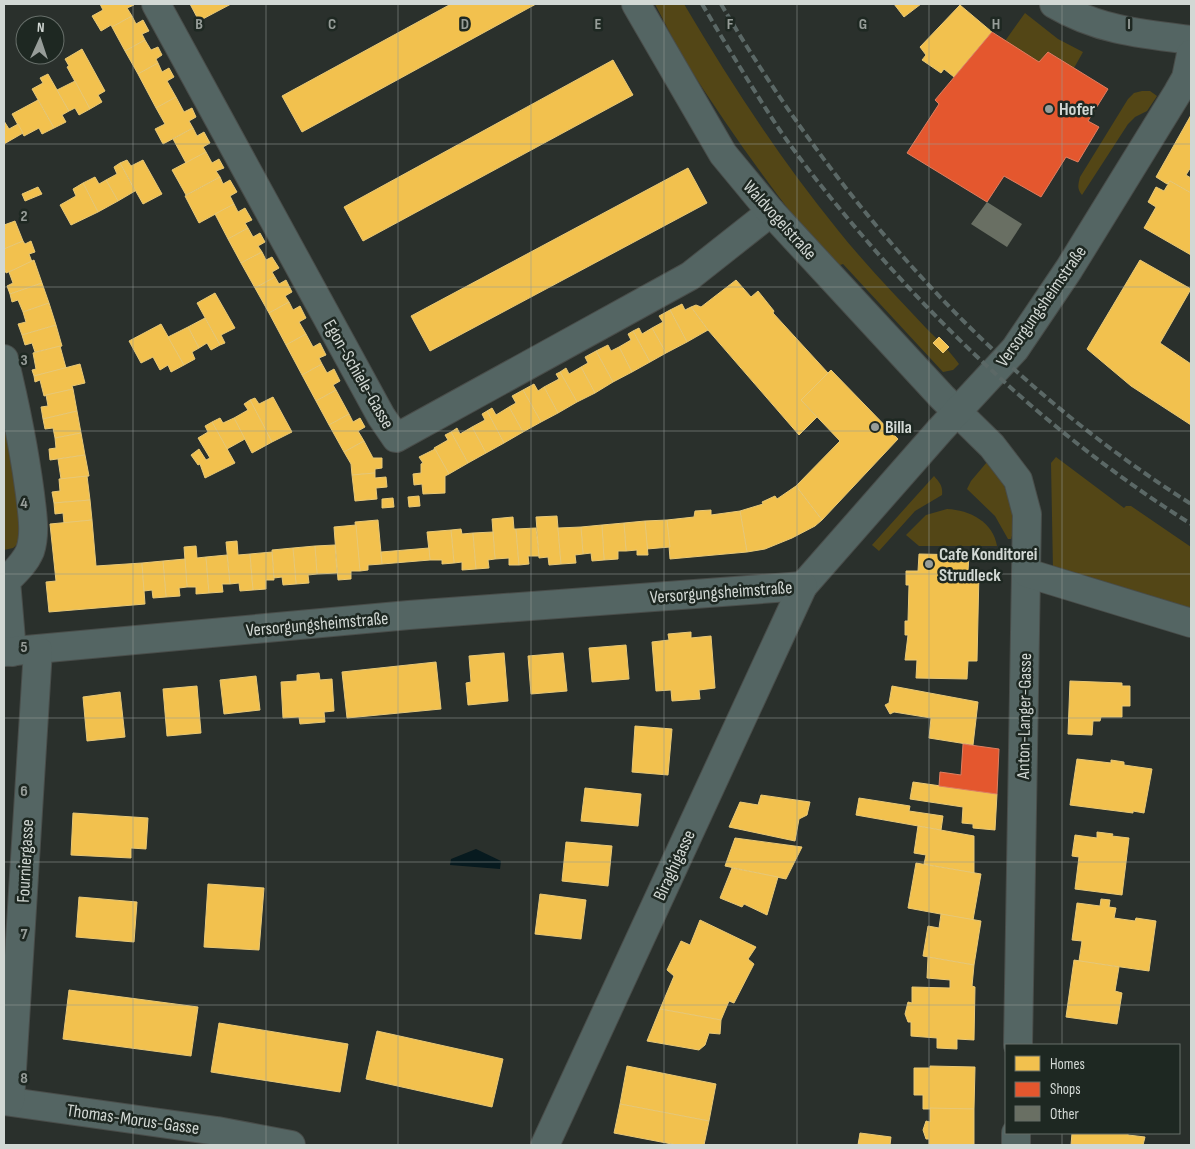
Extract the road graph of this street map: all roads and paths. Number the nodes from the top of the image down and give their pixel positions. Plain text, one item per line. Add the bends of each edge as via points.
1 (156, 4) edge
2 (636, 4) edge
3 (1054, 4) edge
4 (1191, 40) edge
5 (1190, 70) edge
6 (771, 212) junction
7 (4, 360) edge
8 (957, 412) junction
9 (1027, 573) junction
10 (5, 580) edge
11 (803, 586) junction
12 (1191, 623) edge
13 (18, 651) edge
14 (1018, 1044) edge
15 (7, 1101) edge
16 (291, 1145) edge
17 (545, 1145) edge

1 - 6 street, Egon-Schiele-Gasse via 376,408 396,438 690,276
2 - 6 street, Waldvogelstraße via 723,154
3 - 4 street via 1113,29
5 - 8 street, Versorgungsheimstraße via 1069,269 1015,350
6 - 8 street, Waldvogelstraße
7 - 10 street via 27,468 33,532 30,550 23,563
8 - 9 street, Anton-Langer-Gasse via 992,446 1018,480 1027,514
8 - 11 street, Versorgungsheimstraße
9 - 12 street
9 - 14 street, Anton-Langer-Gasse
10 - 13 street, Fourniergasse
11 - 13 street, Versorgungsheimstraße via 409,615
11 - 17 street, Biraghigasse
13 - 15 street, Fourniergasse
15 - 16 street, Thomas-Morus-Gasse via 217,1131

